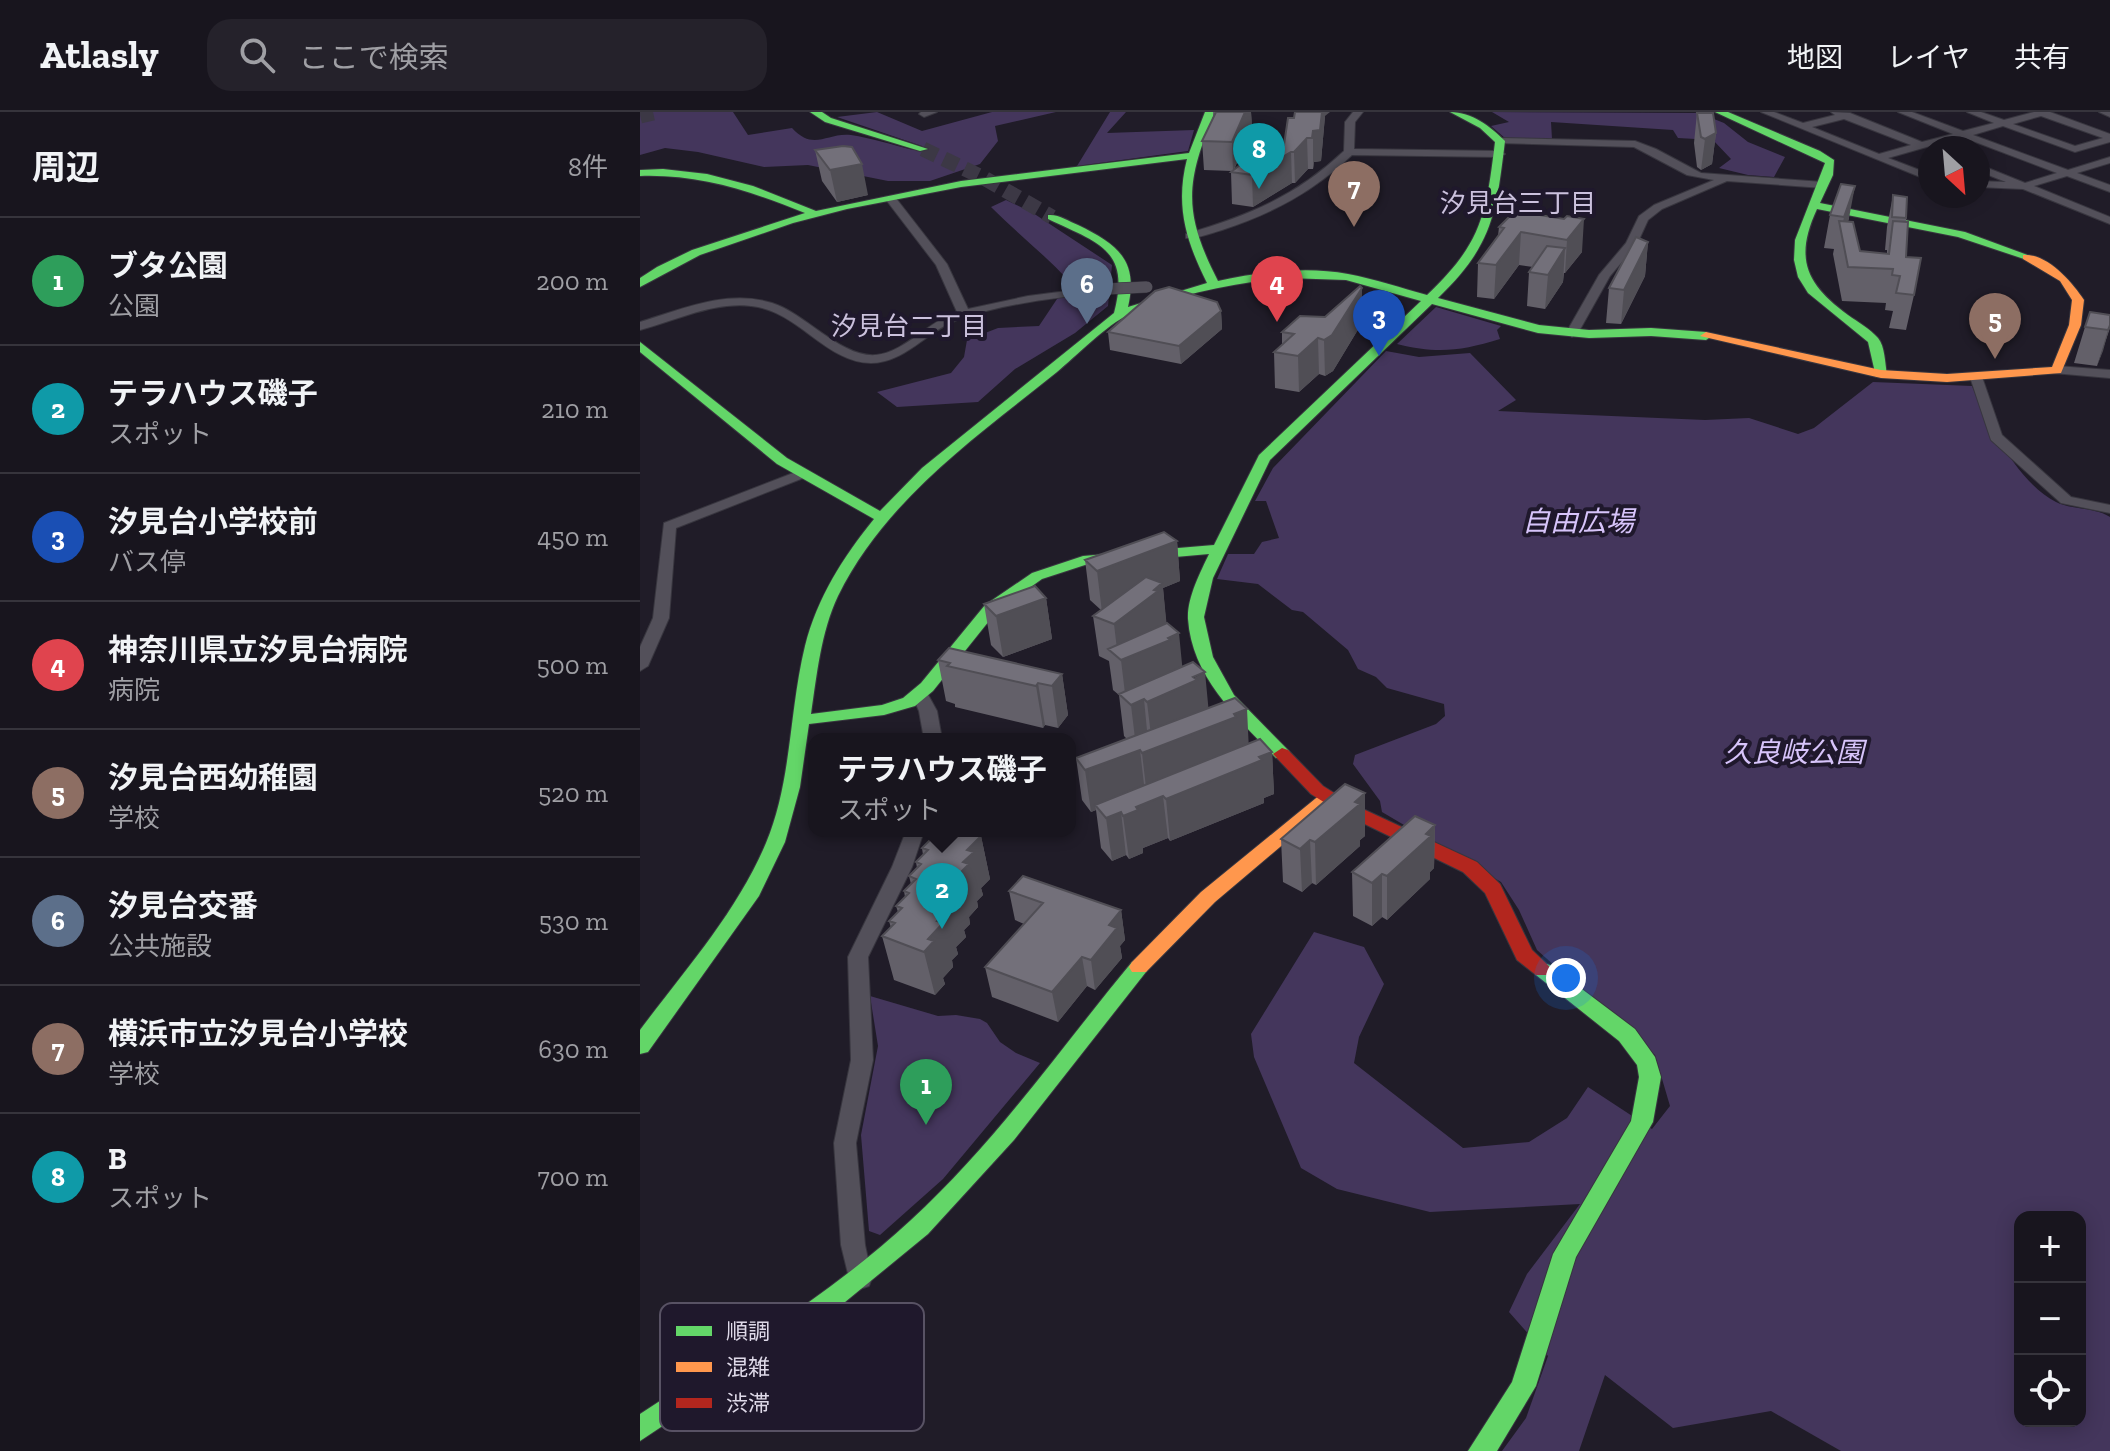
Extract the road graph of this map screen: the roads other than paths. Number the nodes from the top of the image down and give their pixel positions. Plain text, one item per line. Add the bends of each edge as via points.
1 (815, 112) edge
2 (1210, 112) edge
3 (1358, 112) edge
4 (1455, 112) edge
5 (1720, 112) edge
6 (1766, 112) edge
7 (1858, 112) edge
8 (1903, 112) edge
9 (1972, 112) edge
10 (2042, 112) edge
11 (1840, 114) edge
12 (2003, 123) junction
13 (1802, 126) junction
14 (1963, 134) junction
15 (1957, 136) edge
16 (2110, 138) edge
17 (1918, 144) edge
18 (1500, 147) junction
19 (923, 149) tunnel mouth
20 (1918, 149) edge
21 (1349, 152) junction
22 (1195, 155) junction
23 (1879, 157) junction
24 (2109, 161) edge
25 (1990, 172) edge
26 (640, 173) edge
27 (1918, 173) edge
28 (2066, 173) junction
29 (1729, 178) junction
30 (1823, 185) junction
31 (1990, 185) edge
32 (2025, 186) junction
33 (2110, 189) edge
34 (891, 199) junction
35 (1815, 205) junction
36 (2110, 211) edge
37 (813, 213) junction
38 (2096, 214) junction
39 (1052, 217) tunnel mouth
40 (2110, 221) edge
41 (1190, 236) junction
42 (1213, 283) junction
43 (640, 284) edge
44 (1147, 287) dead end
45 (1428, 300) junction
46 (964, 314) junction
47 (1120, 314) junction
48 (640, 326) edge
49 (1572, 333) junction
50 (640, 346) edge
51 (2057, 370) junction
52 (1881, 374) junction
53 (2110, 374) edge
54 (1976, 377) junction
55 (801, 474) junction
56 (2110, 509) edge
57 (881, 517) junction
58 (1218, 549) junction
59 (640, 666) edge
60 (920, 695) junction
61 (803, 720) junction
62 (932, 733) edge
63 (1327, 798) junction
64 (913, 837) edge
65 (640, 1046) edge
66 (860, 1278) junction
67 (824, 1303) edge
68 (660, 1415) edge
69 (640, 1429) edge
70 (1481, 1451) edge

1 - 19 street
2 - 22 street
3 - 21 street via 1350,122
4 - 18 street via 1483,126
5 - 30 street via 1826,158 1830,168
6 - 13 street
7 - 11 street
8 - 14 street
9 - 12 street
10 - 12 street
10 - 16 street
11 - 13 street
11 - 17 street
12 - 14 street
12 - 16 street via 2075,149
13 - 23 street
14 - 15 street
14 - 28 street
18 - 21 street
18 - 29 street via 1635,144 1655,150 1690,174
18 - 45 street via 1491,219 1482,241
20 - 23 street
21 - 41 street via 1283,205
22 - 34 street
22 - 41 street via 1184,209
23 - 27 street
24 - 28 street
25 - 32 street
26 - 37 street via 698,173
28 - 32 street
28 - 33 street
29 - 30 street
29 - 49 street via 1643,218
30 - 35 street
31 - 32 street
32 - 38 street
34 - 37 street
34 - 46 street via 941,264
35 - 51 street via 1972,237 2047,265 2078,299
35 - 52 street via 1800,244 1799,270 1816,297 1874,341
36 - 38 street
37 - 43 street via 709,248 656,271
38 - 40 street
39 - 47 street via 1100,242 1125,264 1130,294
41 - 42 street
42 - 45 street via 1257,273 1315,272
42 - 47 street
44 - 46 street, bridge via 1041,297
45 - 49 street
45 - 58 street via 1264,458
46 - 48 street via 926,330 898,353 872,359 857,357 775,308 755,303 707,307
47 - 57 street via 927,471
49 - 52 street via 1700,335
50 - 55 street
51 - 53 street
51 - 54 street
52 - 54 street
54 - 56 street via 1996,437 2066,500
55 - 57 street
55 - 59 street via 669,526 661,618
57 - 61 street via 838,579 822,617
58 - 60 street via 1083,561 1037,576 991,608
58 - 63 street via 1198,599 1196,617 1205,657 1239,711
60 - 61 street via 884,710
60 - 62 street
61 - 65 street via 776,842 749,896
63 - 66 street via 1173,930 953,1195
63 - 70 street via 1477,872 1493,889 1524,955 1627,1035 1647,1063 1650,1077 1642,1122 1565,1254 1523,1386
64 - 66 street via 858,957 862,1060 845,1143
66 - 67 street
68 - 69 street

